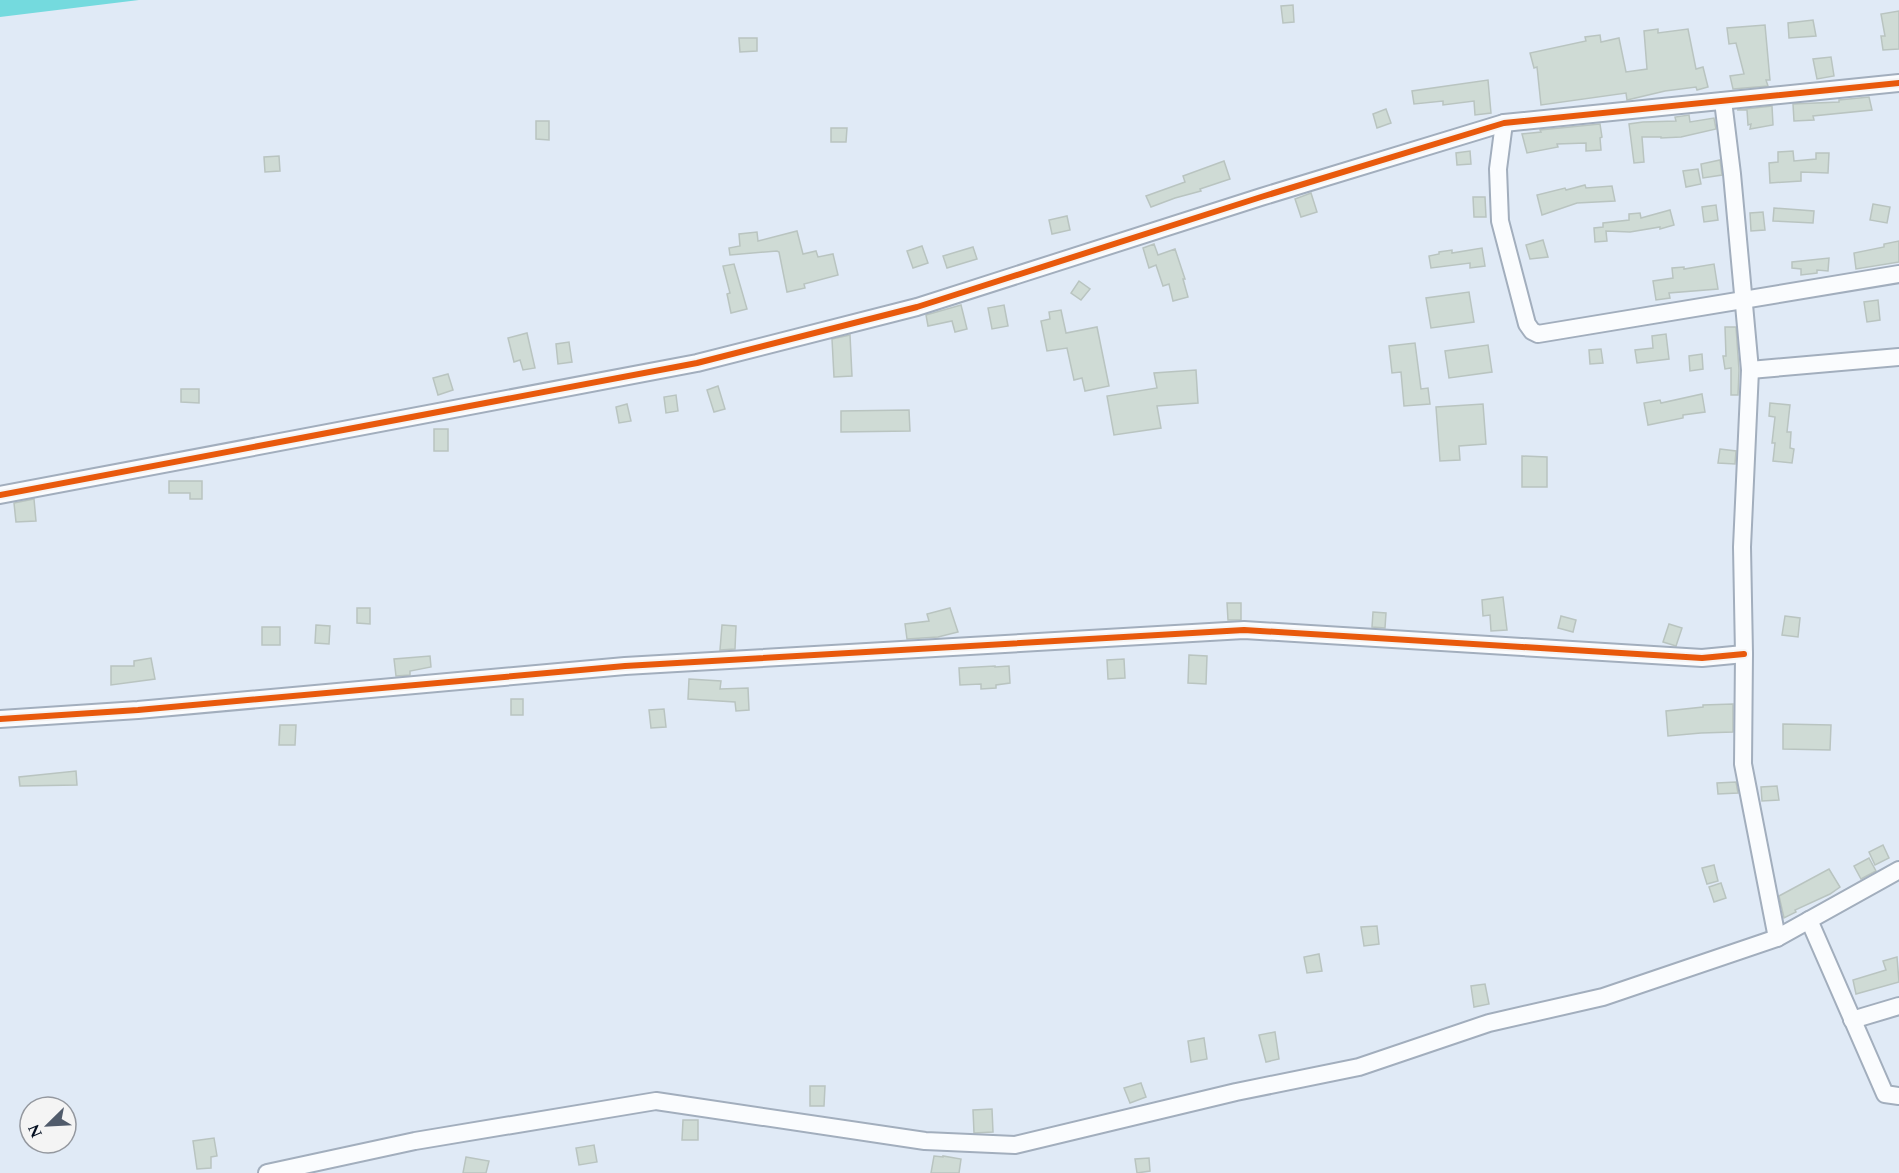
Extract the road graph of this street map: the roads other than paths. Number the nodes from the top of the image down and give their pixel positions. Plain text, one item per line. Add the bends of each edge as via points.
1 (1899, 83) edge
2 (1723, 101) junction
3 (1504, 123) junction
4 (1899, 274) edge
5 (1743, 300) junction
6 (1899, 357) edge
7 (1750, 370) junction
8 (0, 495) edge
9 (1744, 654) junction
10 (0, 718) edge
11 (1899, 870) edge
12 (1809, 920) junction
13 (1777, 938) junction
14 (1899, 1006) edge
15 (1852, 1020) junction
16 (1899, 1096) edge
17 (267, 1173) edge

1 - 2 street
2 - 3 street
2 - 5 street
3 - 5 street via 1498,169 1500,220 1532,331 1538,334
3 - 8 street via 917,307 697,363
4 - 5 street
5 - 7 street
6 - 7 street
7 - 9 street via 1742,547
9 - 10 street via 1702,658 1244,630 625,666 138,710
9 - 13 street via 1743,764
11 - 12 street
12 - 13 street
12 - 15 street
13 - 17 street via 1603,997 1489,1023 1359,1067 1236,1092 1015,1146 925,1141 656,1101 415,1141
14 - 15 street
15 - 16 street via 1885,1094

